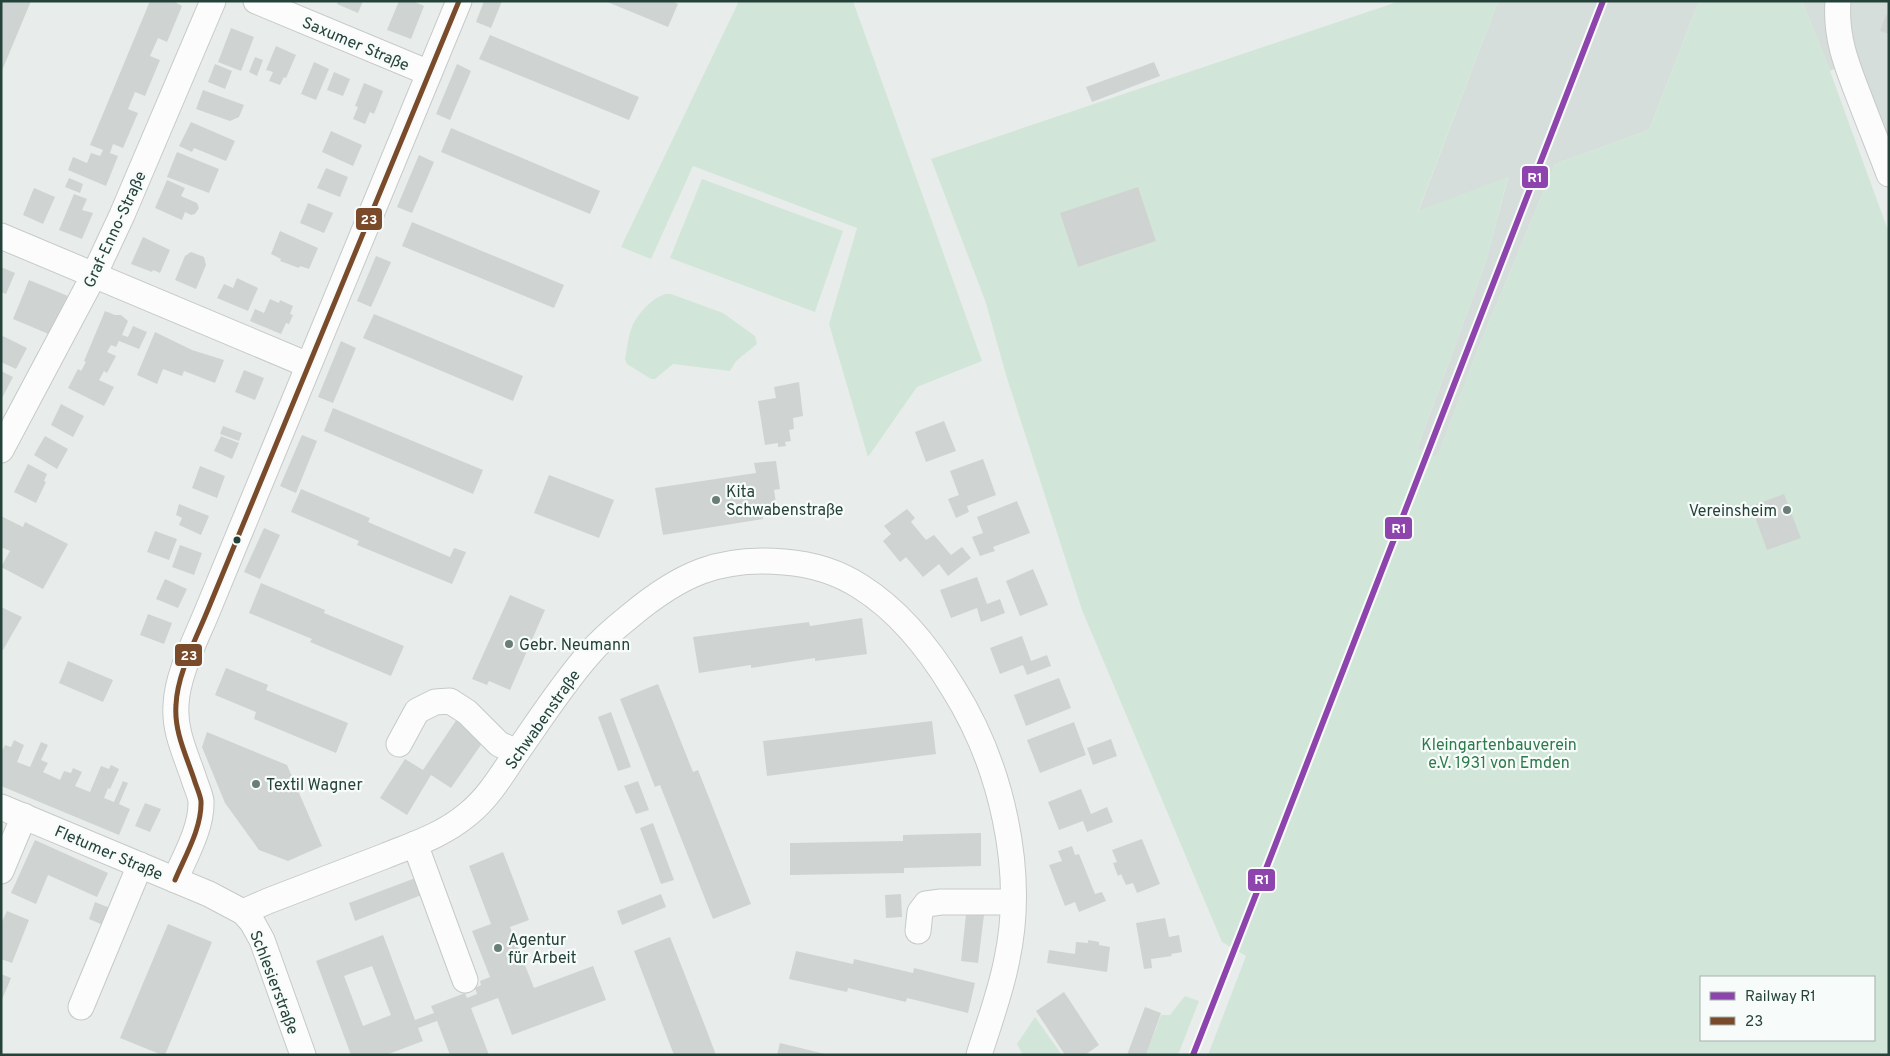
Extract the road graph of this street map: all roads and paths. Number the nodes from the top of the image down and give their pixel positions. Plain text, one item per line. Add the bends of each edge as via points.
1 (213, 1) edge
2 (256, 1) edge
3 (458, 1) edge
4 (1838, 1) edge
5 (429, 73) junction
6 (1889, 174) edge
7 (1, 236) edge
8 (94, 275) junction
9 (308, 365) junction
10 (1, 450) edge
11 (399, 744) dead end
12 (517, 752) junction
13 (1, 807) edge
14 (24, 816) junction
15 (416, 844) junction
16 (140, 865) junction
17 (1, 871) edge
18 (175, 880) junction
19 (1012, 902) junction
20 (243, 912) junction
21 (918, 930) dead end
22 (465, 980) dead end
23 (81, 1006) dead end
24 (304, 1055) edge
25 (979, 1055) edge

1 - 8 street, Graf-Enno-Straße
2 - 5 street, Saxumer Straße
3 - 5 street
4 - 6 street via 1842,48
5 - 9 street
7 - 8 street
8 - 9 street
8 - 10 street, Graf-Enno-Straße
9 - 18 street via 208,607 178,690 177,724 201,799 197,826
11 - 12 street via 417,711 435,702 450,701 467,712 499,744
12 - 15 street, Schwabenstraße via 488,795 470,813 441,834
12 - 19 street, Schwabenstraße via 590,653 618,625 666,587 691,574 735,562 764,560 826,570 860,586 890,609 926,649 955,691 982,744 1001,801 1012,868
13 - 14 street, Fletumer Straße
14 - 16 street, Fletumer Straße
14 - 17 street
15 - 20 street, Schwabenstraße
15 - 22 street
16 - 18 street, Fletumer Straße
16 - 23 street
18 - 20 street, Fletumer Straße
19 - 21 street via 926,904 920,912
19 - 25 street, Schwabenstraße via 1008,957
20 - 24 street, Schlesierstraße via 262,940

